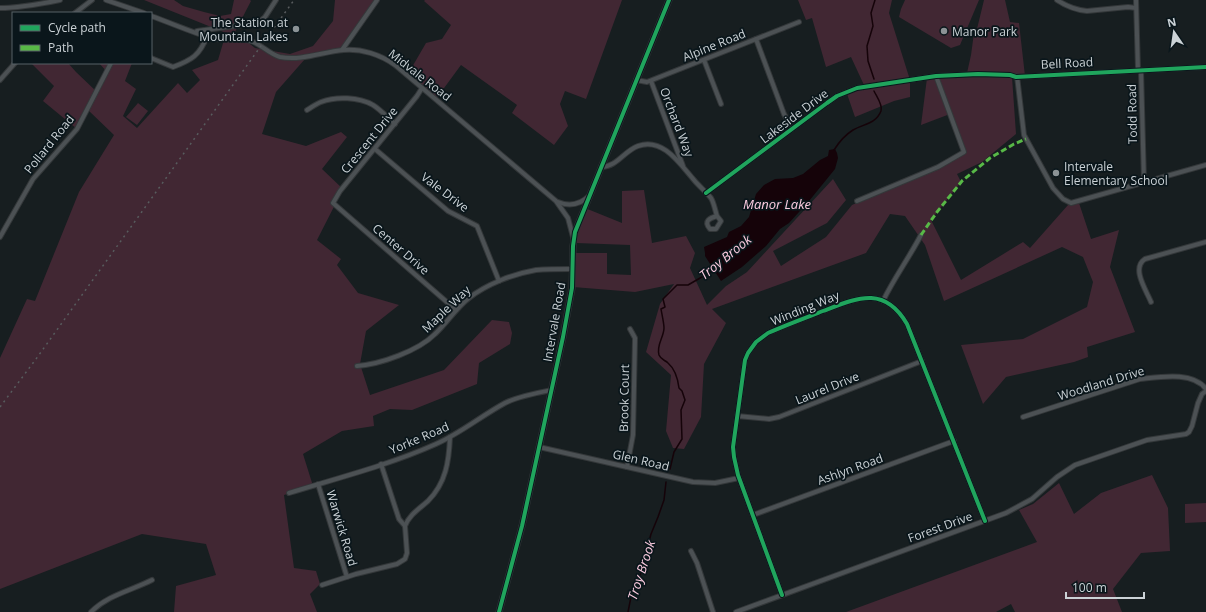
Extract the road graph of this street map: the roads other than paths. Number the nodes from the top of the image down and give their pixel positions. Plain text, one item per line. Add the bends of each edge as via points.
1 (60, 0) edge
2 (92, 0) edge
3 (106, 0) edge
4 (276, 0) edge
5 (377, 0) edge
6 (669, 0) edge
7 (1057, 0) edge
8 (1136, 0) edge
9 (0, 8) edge
10 (1136, 8) junction
11 (76, 12) edge
12 (137, 12) edge
13 (152, 16) edge
14 (799, 22) dead end
15 (196, 32) junction
16 (207, 36) junction
17 (756, 39) junction
18 (342, 50) junction
19 (152, 58) edge
20 (704, 60) junction
21 (14, 64) edge
22 (110, 64) edge
23 (1206, 67) edge
24 (1140, 70) junction
25 (936, 76) junction
26 (1017, 76) junction
27 (929, 77) joint
28 (0, 80) edge
29 (636, 80) junction
30 (650, 81) junction
31 (422, 88) junction
32 (721, 104) dead end
33 (307, 110) dead end
34 (395, 124) junction
35 (792, 128) junction
36 (375, 149) junction
37 (1206, 165) edge
38 (602, 167) junction
39 (685, 170) junction
40 (1144, 182) junction
41 (590, 194) junction
42 (706, 194) junction
43 (556, 201) junction
44 (857, 201) dead end
45 (333, 204) joint
46 (717, 216) dead end
47 (921, 235) dead end
48 (0, 237) edge
49 (1206, 242) edge
50 (573, 246) junction
51 (573, 269) junction
52 (499, 281) junction
53 (883, 301) junction
54 (1151, 302) dead end
55 (456, 310) junction
56 (630, 329) dead end
57 (922, 361) junction
58 (357, 366) dead end
59 (552, 390) junction
60 (1206, 390) edge
61 (737, 416) junction
62 (1023, 418) dead end
63 (450, 437) junction
64 (954, 441) junction
65 (539, 447) junction
66 (381, 464) junction
67 (626, 467) junction
68 (739, 478) junction
69 (318, 484) junction
70 (289, 494) dead end
71 (753, 515) junction
72 (985, 521) junction
73 (405, 526) junction
74 (691, 551) dead end
75 (347, 577) junction
76 (152, 580) dead end
77 (322, 585) dead end
78 (782, 595) junction
79 (90, 612) edge
80 (499, 612) edge
81 (713, 612) edge
82 (736, 612) edge

1 - 9 street
2 - 11 street
3 - 12 street
4 - 15 street via 260,22
5 - 18 street
6 - 29 street, Intervale Road
7 - 10 street via 1064,5 1087,11
8 - 10 street, Todd Road
10 - 24 street, Todd Road
13 - 15 street, Midvale Road
14 - 17 street, Alpine Road
15 - 16 street, Midvale Road
16 - 18 street, Midvale Road via 250,41 273,54 287,58 305,58
16 - 19 street via 202,49 188,62 173,67
17 - 20 street, Alpine Road
17 - 35 street via 784,114
18 - 31 street, Midvale Road via 366,52 383,58
20 - 30 street, Alpine Road
20 - 32 street
21 - 28 street
22 - 48 street, Pollard Road via 77,129 33,179
23 - 24 street, Bell Road
24 - 26 street, Bell Road
24 - 40 street, Todd Road
25 - 26 street, Bell Road
25 - 27 street, Bell Road
25 - 44 street via 964,152 938,167
26 - 40 street via 1024,134 1052,188 1063,199 1071,203
27 - 35 street, Lakeside Drive via 847,92 837,96
29 - 30 street, Alpine Road
29 - 38 street, Intervale Road
30 - 39 street, Orchard Way
31 - 34 street, Crescent Drive
31 - 43 street, Midvale Road
33 - 34 street via 328,100 360,100 372,105
34 - 36 street, Crescent Drive
35 - 42 street, Lakeside Drive
36 - 45 street, Crescent Drive via 340,191
36 - 52 street, Vale Drive via 448,211 477,226
37 - 40 street
38 - 39 street via 615,163 632,149 648,144 665,150
38 - 41 street, Intervale Road
39 - 42 street
41 - 43 street via 583,201 572,205
41 - 50 street, Intervale Road via 579,221
42 - 46 street via 711,199
43 - 50 street, Midvale Road via 570,225
45 - 55 street, Center Drive
47 - 53 street
49 - 54 street via 1142,261 1139,274
50 - 51 street, Intervale Road
51 - 52 street, Maple Way via 535,270
51 - 59 street, Intervale Road via 571,295
52 - 55 street, Maple Way via 478,291
53 - 57 street, Winding Way via 894,307 903,318
53 - 61 street, Winding Way via 871,298 853,299 761,337 751,347 745,360
55 - 58 street, Maple Way via 427,341 402,354 369,365
56 - 67 street, Brook Court via 635,338 633,435
57 - 61 street, Laurel Drive via 779,417 769,419
57 - 64 street, Winding Way
59 - 63 street, Yorke Road via 505,403
59 - 65 street, Intervale Road
60 - 62 street, Woodland Drive via 1199,381 1189,378 1140,379
60 - 72 street, Forest Drive via 1198,403 1192,426 1186,434 1147,440 1075,465 1032,499
61 - 68 street, Winding Way via 733,447
63 - 66 street, Yorke Road
63 - 73 street via 449,459 442,482 429,500 409,518
64 - 71 street, Ashlyn Road
64 - 72 street, Winding Way
65 - 67 street, Glen Road
65 - 80 street, Intervale Road via 522,526
66 - 69 street, Yorke Road
66 - 73 street
67 - 68 street, Glen Road via 693,482 715,483
68 - 71 street, Winding Way
69 - 70 street, Yorke Road
69 - 75 street, Warwick Road
71 - 78 street, Winding Way
72 - 78 street, Forest Drive
73 - 75 street via 405,559 397,564
74 - 81 street
75 - 77 street
76 - 79 street via 104,600
78 - 82 street, Forest Drive

